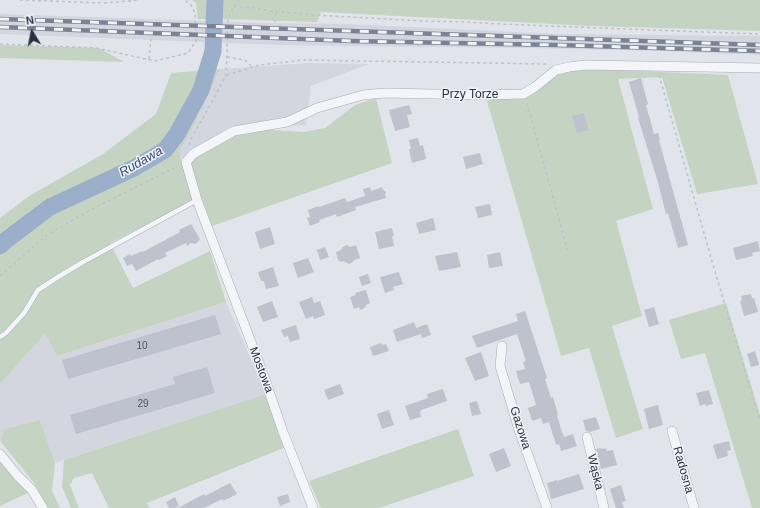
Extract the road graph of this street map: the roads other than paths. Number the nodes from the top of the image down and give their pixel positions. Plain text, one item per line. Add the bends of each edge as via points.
1 (760, 68) edge
2 (186, 162) joint
3 (196, 200) junction
4 (0, 338) edge
5 (502, 346) dead end
6 (672, 431) dead end
7 (587, 437) dead end
8 (0, 454) edge
9 (43, 508) edge
10 (312, 508) edge
11 (547, 508) edge
12 (604, 508) edge
13 (694, 508) edge

1 - 2 street, Przy Torze via 585,65 556,70 523,94 363,95 317,108 287,122 234,131 193,154
2 - 3 street, Mostowa
3 - 4 lane via 83,262 38,290 24,313
3 - 10 street, Mostowa
5 - 11 street, Gazowa via 500,366 519,430
6 - 13 street, Radosna
7 - 12 street, Wąska
8 - 9 street via 32,490

